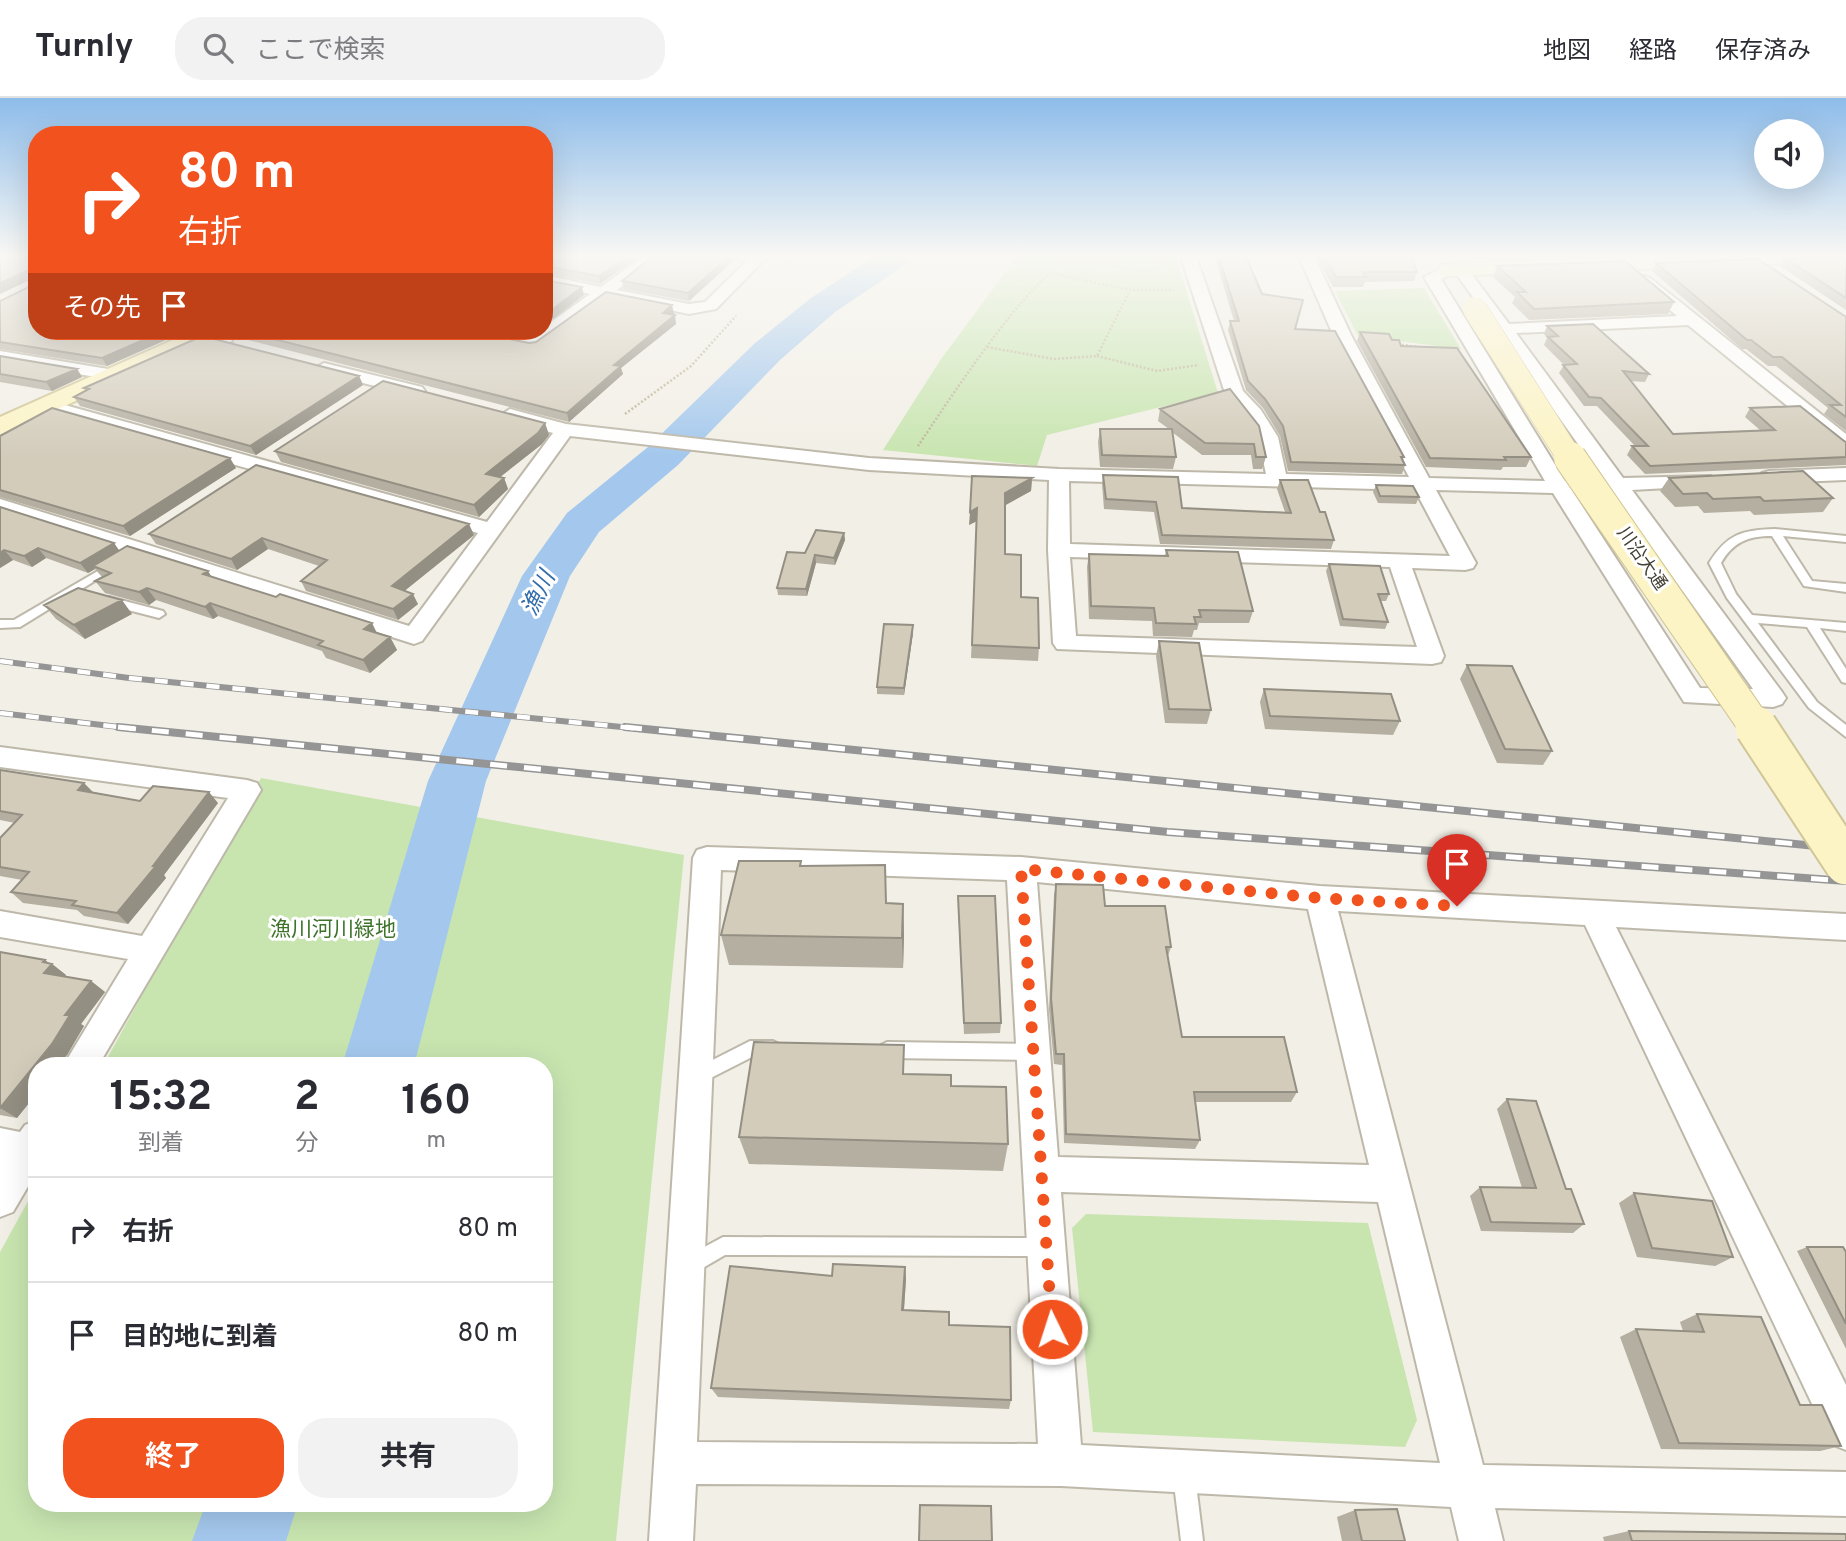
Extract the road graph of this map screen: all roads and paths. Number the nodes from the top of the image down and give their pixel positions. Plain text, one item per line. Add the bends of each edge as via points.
1 (732, 321) edge
2 (1008, 321) edge
3 (1114, 321) edge
4 (1211, 321) edge
5 (1336, 321) edge
6 (1460, 321) edge
7 (1483, 321) edge
8 (1497, 321) edge
9 (1664, 321) edge
10 (1694, 321) edge
11 (1504, 329) junction
12 (1343, 337) junction
13 (192, 340) edge
14 (225, 340) edge
15 (513, 340) edge
16 (537, 340) edge
17 (241, 346) edge
18 (986, 347) junction
19 (1420, 347) edge
20 (0, 356) edge
21 (1097, 356) junction
22 (306, 363) edge
23 (1225, 366) junction
24 (114, 375) junction
25 (384, 383) junction
26 (436, 396) edge
27 (361, 398) edge
28 (47, 407) junction
29 (488, 409) edge
30 (0, 428) edge
31 (565, 430) junction
32 (599, 433) junction
33 (1846, 444) edge
34 (282, 450) edge
35 (916, 450) dead end
36 (259, 464) junction
37 (1846, 474) edge
38 (1059, 475) junction
39 (1752, 478) edge
40 (236, 479) edge
41 (1277, 479) junction
42 (1725, 479) edge
43 (1617, 483) junction
44 (1424, 484) junction
45 (1559, 487) junction
46 (0, 505) edge
47 (492, 530) junction
48 (156, 532) edge
49 (1776, 534) junction
50 (1846, 539) edge
51 (136, 548) junction
52 (1059, 550) junction
53 (1399, 562) junction
54 (1846, 588) edge
55 (95, 597) edge
56 (159, 614) dead end
57 (1748, 618) junction
58 (0, 624) edge
59 (1811, 624) junction
60 (1846, 627) edge
61 (1846, 679) edge
62 (1846, 732) edge
63 (0, 757) edge
64 (1846, 864) edge
65 (1021, 869) junction
66 (1320, 898) junction
67 (1594, 913) junction
68 (0, 924) edge
69 (1842, 932) edge
70 (150, 950) junction
71 (790, 1049) edge
72 (871, 1050) edge
73 (1033, 1052) junction
74 (85, 1057) edge
75 (695, 1078) junction
76 (22, 1144) edge
77 (1041, 1174) junction
78 (1392, 1184) junction
79 (0, 1199) edge
80 (1046, 1247) junction
81 (687, 1267) junction
82 (1846, 1429) edge
83 (675, 1463) junction
84 (1061, 1465) junction
85 (1184, 1472) junction
86 (1467, 1486) junction
87 (1846, 1494) edge
88 (671, 1541) edge
89 (1192, 1541) edge
90 (1481, 1541) edge

1 - 32 path via 691,366
2 - 18 path
3 - 21 path
4 - 23 street
5 - 12 street
6 - 45 street
7 - 64 street, 川沿大通, bridge via 1560,444 1725,680
8 - 11 street
9 - 11 street
10 - 33 street
11 - 43 street
12 - 19 path
12 - 44 street
13 - 24 street
14 - 17 street
15 - 16 street via 531,344
18 - 21 path via 1054,359
18 - 35 path
20 - 24 street
21 - 23 path via 1157,371
22 - 25 street
23 - 41 street via 1234,393 1268,437
24 - 28 street
25 - 26 street
25 - 27 street
28 - 30 street
28 - 36 street
29 - 31 street
31 - 32 street
31 - 47 street
32 - 38 street via 869,464
34 - 36 street
36 - 40 street
36 - 47 street
37 - 39 street
38 - 41 street
38 - 52 street
41 - 44 street
42 - 43 street
43 - 45 street
43 - 45 street via 1773,698 1693,696
44 - 45 street
44 - 53 street via 1465,562
46 - 51 street
47 - 51 street via 414,636
48 - 51 street
49 - 50 lane
49 - 54 lane via 1808,584
49 - 57 lane via 1735,539 1715,563
51 - 58 lane via 76,592 16,624
52 - 53 street
52 - 53 street via 1065,643 1432,656
55 - 56 lane
57 - 59 lane
57 - 62 lane via 1813,705
59 - 60 lane
59 - 61 lane
63 - 70 street via 247,790
65 - 66 street
65 - 73 street
65 - 75 street via 707,858
66 - 67 street
66 - 78 street
67 - 69 street
67 - 82 street
68 - 70 street
70 - 74 street
71 - 75 lane via 750,1049
72 - 73 lane
73 - 77 street
75 - 81 street
76 - 79 street
77 - 78 street
77 - 80 street
78 - 86 street
80 - 81 lane via 723,1246
80 - 84 street
81 - 83 street
83 - 84 street
83 - 88 street
84 - 85 street
85 - 86 street
85 - 89 lane
86 - 87 street
86 - 90 street

